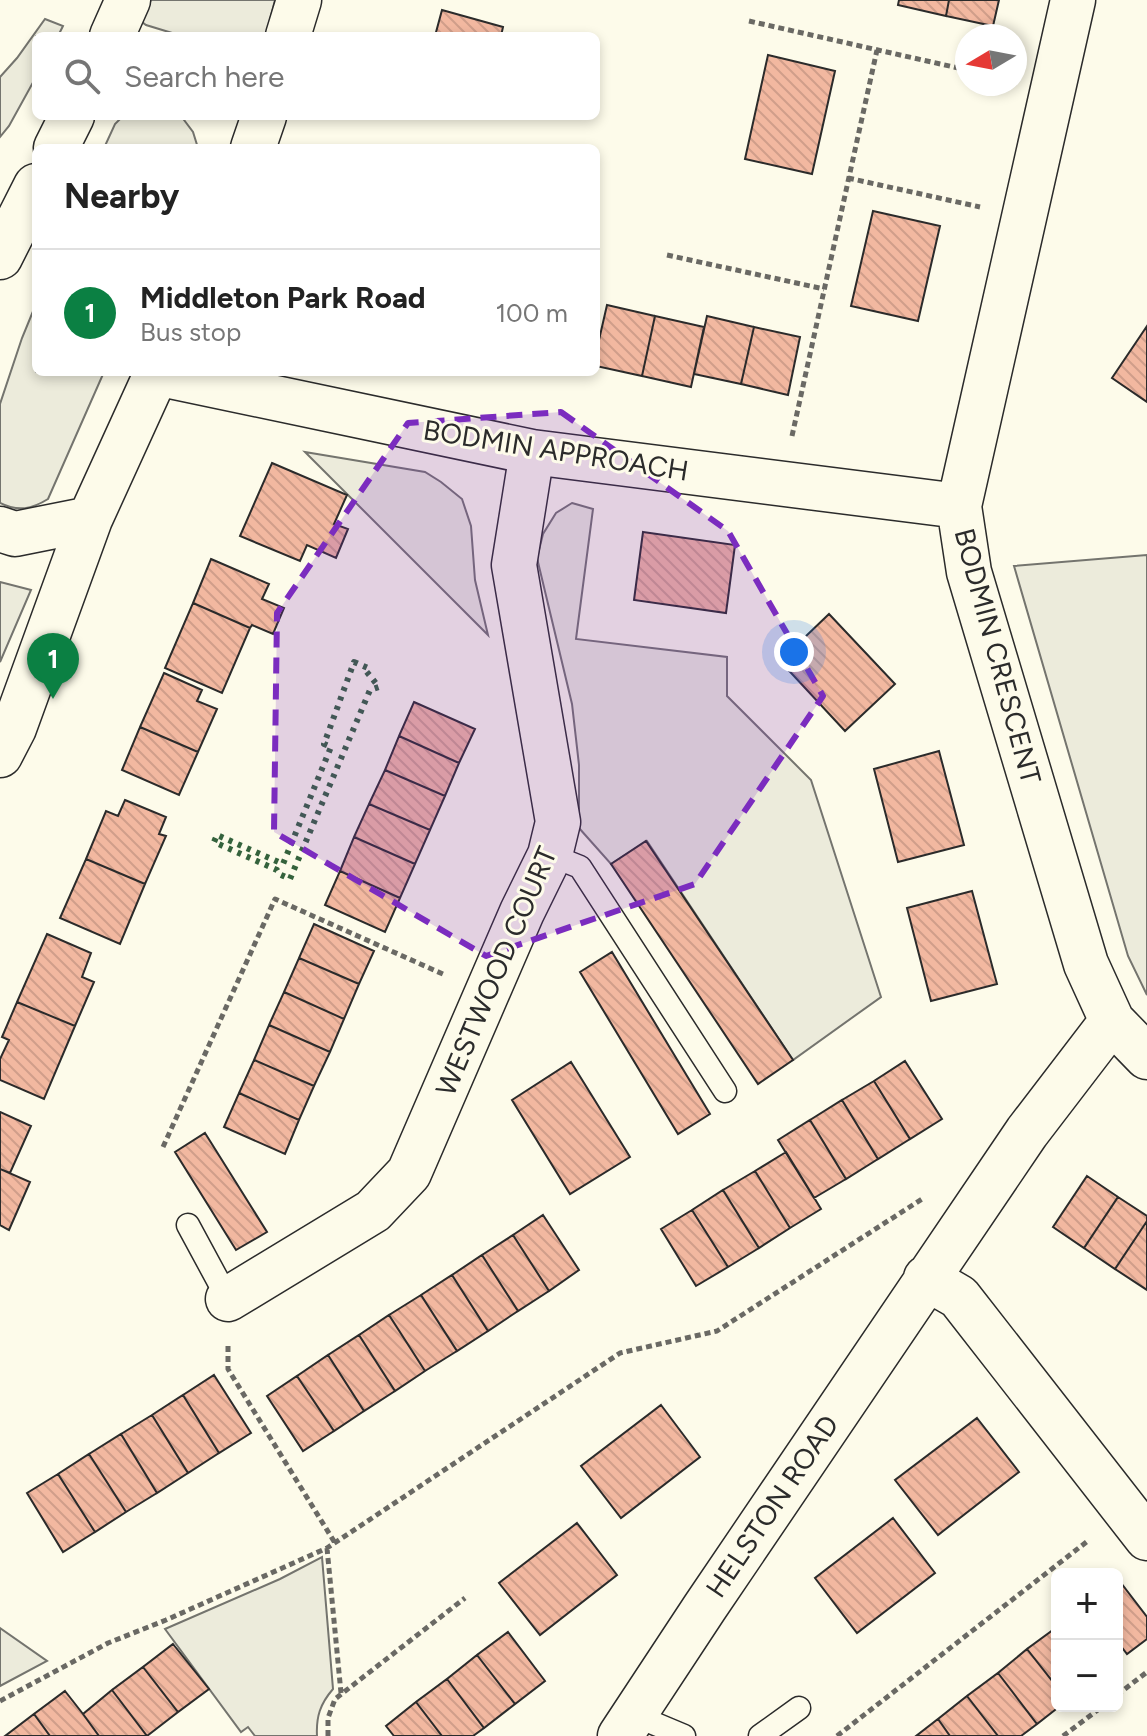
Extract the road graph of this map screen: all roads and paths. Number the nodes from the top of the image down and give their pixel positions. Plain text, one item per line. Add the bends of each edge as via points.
1 (128, 0) edge
2 (299, 0) edge
3 (1073, 0) edge
4 (749, 21) dead end
5 (114, 32) edge
6 (289, 32) edge
7 (877, 50) junction
8 (955, 67) edge
9 (70, 120) edge
10 (58, 144) edge
11 (848, 178) junction
12 (32, 194) edge
13 (1023, 217) junction
14 (667, 255) dead end
15 (0, 257) edge
16 (824, 289) junction
17 (155, 376) edge
18 (176, 376) edge
19 (532, 452) junction
20 (781, 484) junction
21 (959, 506) junction
22 (90, 519) junction
23 (0, 529) edge
24 (0, 755) edge
25 (550, 855) junction
26 (487, 993) junction
27 (1112, 1021) junction
28 (1147, 1057) edge
29 (725, 1091) dead end
30 (163, 1147) dead end
31 (923, 1198) dead end
32 (188, 1225) dead end
33 (926, 1278) junction
34 (228, 1299) junction
35 (1136, 1524) edge
36 (335, 1543) junction
37 (327, 1548) junction
38 (465, 1598) dead end
39 (1147, 1672) edge
40 (1123, 1690) edge
41 (341, 1694) junction
42 (0, 1701) edge
43 (799, 1708) dead end
44 (1095, 1712) edge
45 (627, 1726) edge
46 (328, 1736) edge
47 (684, 1736) edge
48 (760, 1736) edge
49 (837, 1736) edge
50 (1063, 1736) edge

1 - 5 street
2 - 6 street
3 - 13 street, BODMIN CRESCENT
4 - 7 path
7 - 8 path
7 - 11 path
9 - 10 street
11 - 13 path
11 - 16 path
12 - 15 street
13 - 21 street, BODMIN CRESCENT
14 - 16 path
16 - 20 path
17 - 22 street
18 - 19 street, BODMIN APPROACH
19 - 20 street, BODMIN APPROACH
19 - 25 street, WESTWOOD COURT via 514,565 558,822
20 - 21 street, BODMIN APPROACH
21 - 27 street, BODMIN CRESCENT via 969,572 1081,949
22 - 23 street via 15,534
22 - 24 street
25 - 26 street, WESTWOOD COURT
25 - 29 lane via 580,867
26 - 30 path via 275,899
26 - 34 street, WESTWOOD COURT via 409,1173 373,1211
27 - 28 street, BODMIN CRESCENT
27 - 33 street, HELSTON ROAD
31 - 36 path via 717,1331 620,1353
32 - 34 lane
33 - 35 street via 959,1297
33 - 45 street, HELSTON ROAD
34 - 36 path via 228,1369
35 - 49 path
36 - 37 path
37 - 41 path
37 - 42 path via 108,1643
38 - 41 path
39 - 40 path
41 - 46 path via 328,1718
43 - 48 lane
44 - 50 path
45 - 47 lane

